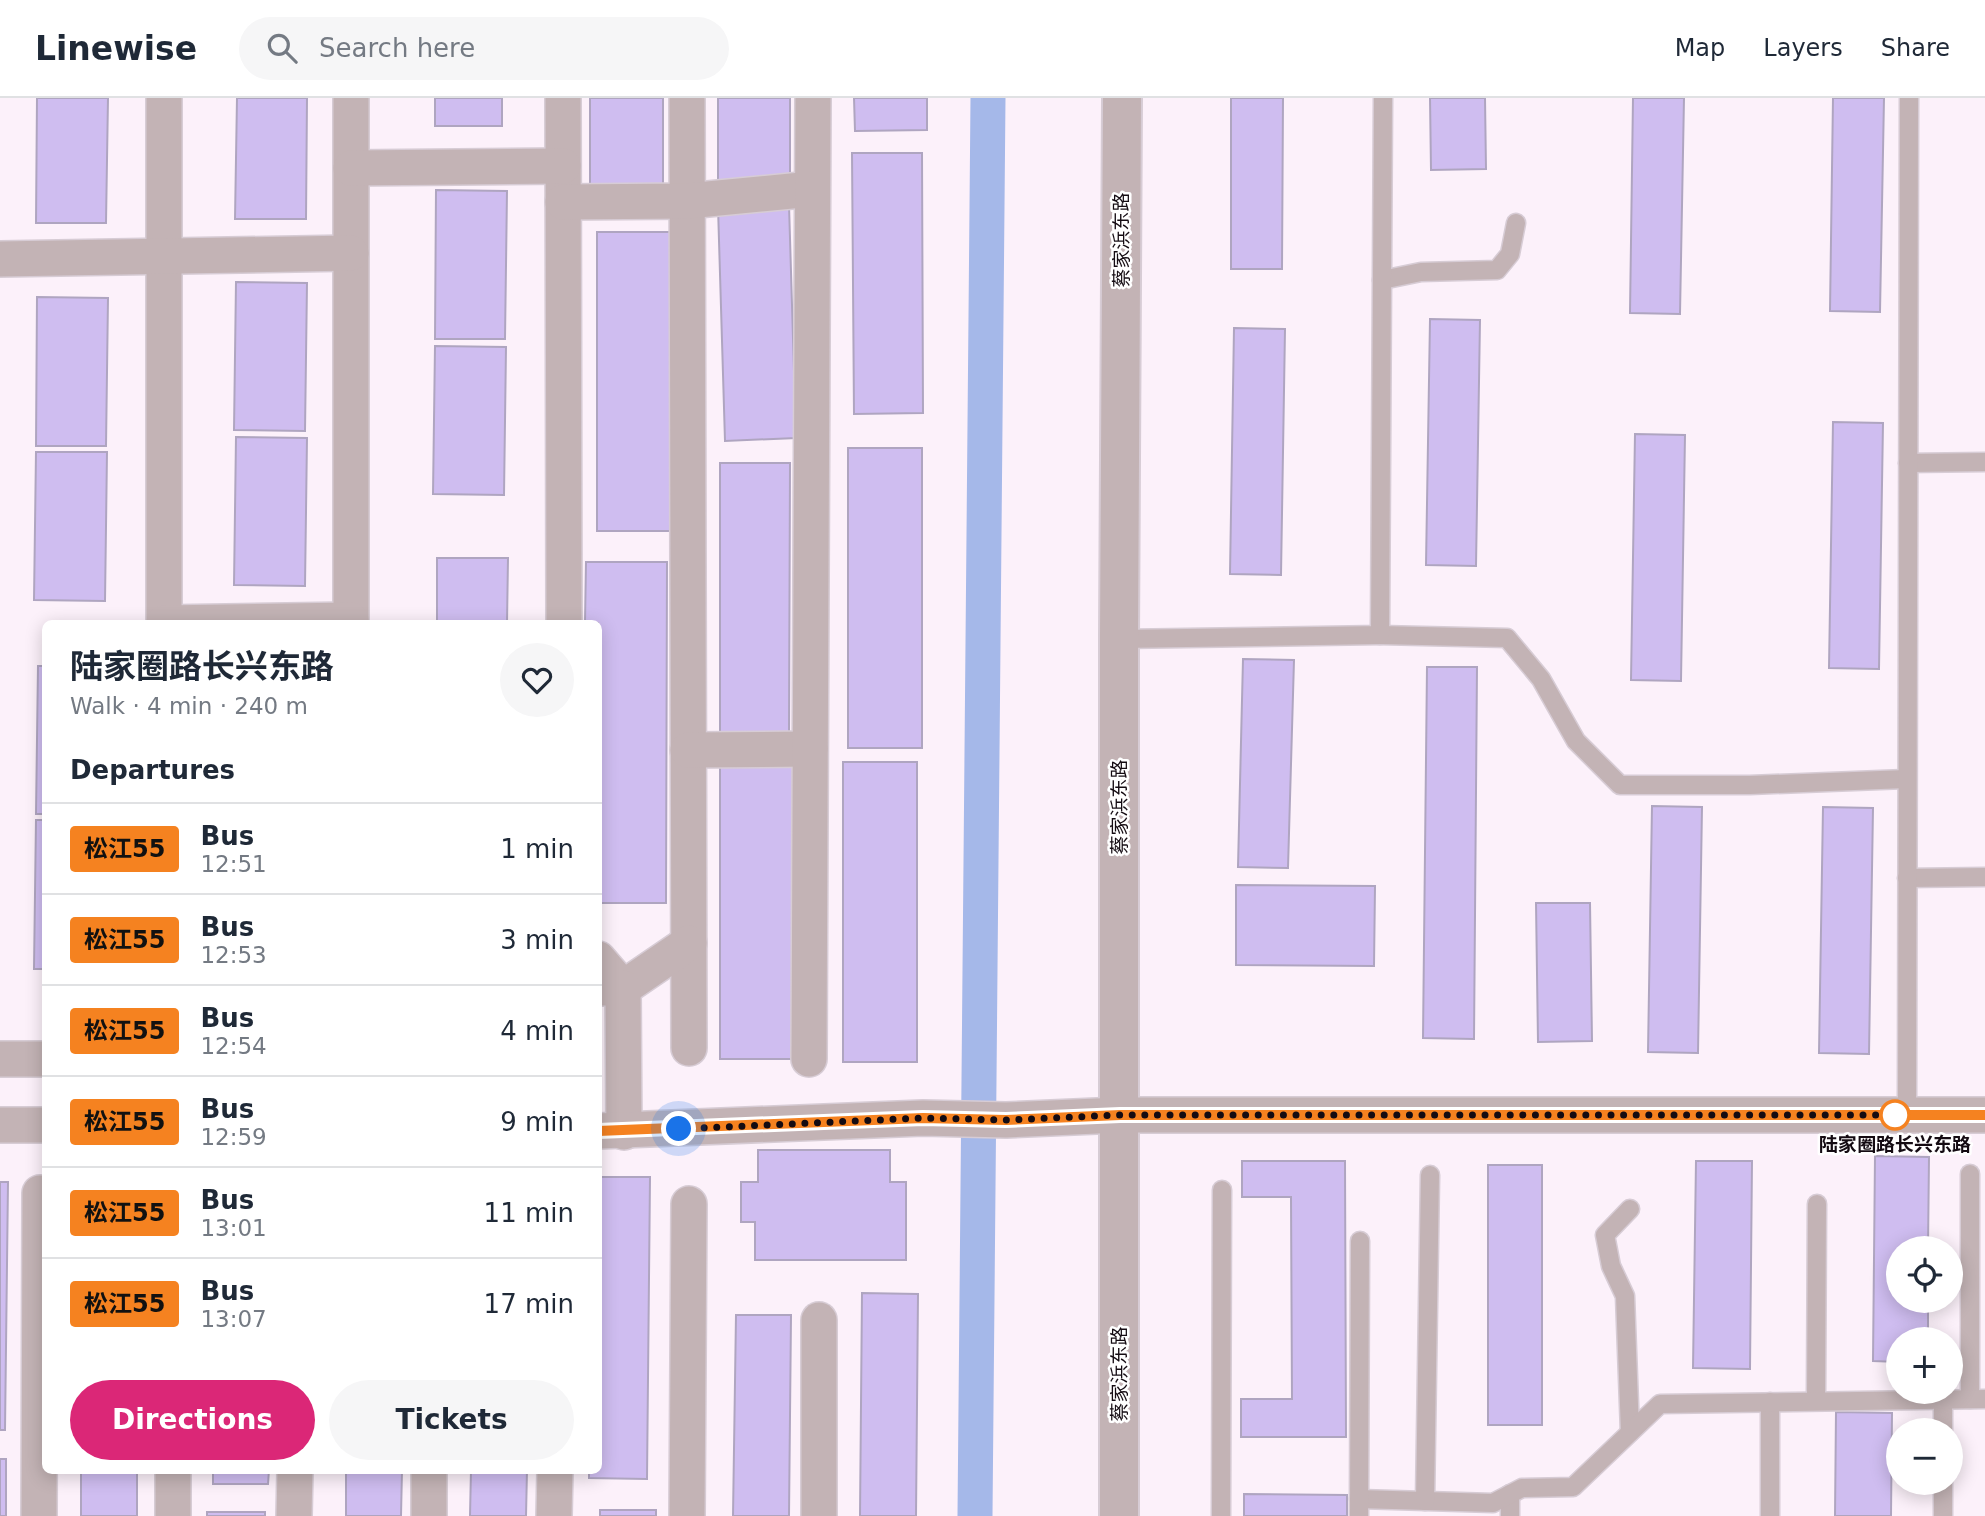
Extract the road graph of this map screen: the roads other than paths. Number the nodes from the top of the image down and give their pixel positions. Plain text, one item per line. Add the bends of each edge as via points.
1 (164, 98) edge
2 (351, 98) edge
3 (563, 98) edge
4 (687, 98) edge
5 (813, 98) edge
6 (1122, 98) edge
7 (1383, 98) edge
8 (1909, 98) edge
9 (563, 166) junction
10 (351, 168) junction
11 (812, 189) junction
12 (687, 201) junction
13 (563, 202) junction
14 (1516, 223) dead end
15 (351, 253) junction
16 (164, 256) junction
17 (0, 259) edge
18 (1381, 280) junction
19 (1985, 462) edge
20 (1908, 463) junction
21 (164, 620) edge
22 (351, 620) edge
23 (564, 620) edge
24 (1380, 635) junction
25 (1119, 639) junction
26 (810, 749) junction
27 (688, 750) junction
28 (1906, 779) junction
29 (1985, 877) edge
30 (1907, 878) junction
31 (688, 943) junction
32 (602, 967) edge
33 (611, 988) edge
34 (688, 1048) dead end
35 (0, 1059) edge
36 (42, 1059) edge
37 (809, 1059) dead end
38 (1120, 1115) junction
39 (1907, 1115) junction
40 (1985, 1115) edge
41 (0, 1125) edge
42 (42, 1125) edge
43 (611, 1131) edge
44 (1970, 1174) dead end
45 (1430, 1175) dead end
46 (1222, 1189) dead end
47 (40, 1193) dead end
48 (688, 1203) dead end
49 (1817, 1203) dead end
50 (1630, 1209) dead end
51 (1360, 1241) dead end
52 (819, 1320) dead end
53 (1978, 1399) edge
54 (1886, 1400) edge
55 (1816, 1401) junction
56 (1770, 1402) junction
57 (1630, 1432) junction
58 (173, 1474) edge
59 (295, 1474) edge
60 (429, 1474) edge
61 (555, 1474) edge
62 (1510, 1494) junction
63 (1943, 1495) edge
64 (1425, 1501) junction
65 (1359, 1508) edge
66 (39, 1516) edge
67 (173, 1516) edge
68 (294, 1516) edge
69 (429, 1516) edge
70 (554, 1516) edge
71 (687, 1516) edge
72 (819, 1516) edge
73 (1119, 1516) edge
74 (1221, 1516) edge
75 (1510, 1516) edge
76 (1770, 1516) edge
77 (1943, 1516) edge

1 - 16 street
2 - 10 street
3 - 9 street
4 - 12 street
5 - 11 street
6 - 25 street, 蔡家浜东路
7 - 18 lane
8 - 20 lane
9 - 10 street
9 - 13 street
10 - 15 street
11 - 12 street
11 - 26 street
12 - 13 street
12 - 27 street
13 - 23 street
14 - 18 lane via 1510,254 1497,270 1421,272
15 - 16 street
15 - 22 street
16 - 17 street
16 - 21 street
18 - 24 lane
19 - 20 lane
20 - 28 lane
24 - 25 lane
24 - 28 lane via 1507,638 1542,679 1576,741 1620,785
25 - 38 street, 蔡家浜东路
26 - 27 street
26 - 37 street
27 - 31 street
28 - 30 lane
29 - 30 lane
30 - 39 lane
31 - 33 street
31 - 34 street
32 - 33 street
33 - 43 street
35 - 36 street
38 - 39 street
38 - 43 street
38 - 73 street, 蔡家浜东路
39 - 40 street
41 - 42 street
44 - 53 lane
45 - 64 lane
46 - 74 lane
47 - 66 street
48 - 71 street
49 - 55 lane
50 - 57 lane via 1605,1235 1611,1266 1625,1296
51 - 65 lane
52 - 72 street
54 - 55 lane
55 - 56 lane
56 - 57 lane via 1660,1404
56 - 76 lane
57 - 62 lane via 1573,1487 1522,1488
58 - 67 street
59 - 68 street
60 - 69 street
61 - 70 street
62 - 64 lane via 1493,1503
62 - 75 lane
63 - 77 lane
64 - 65 lane

